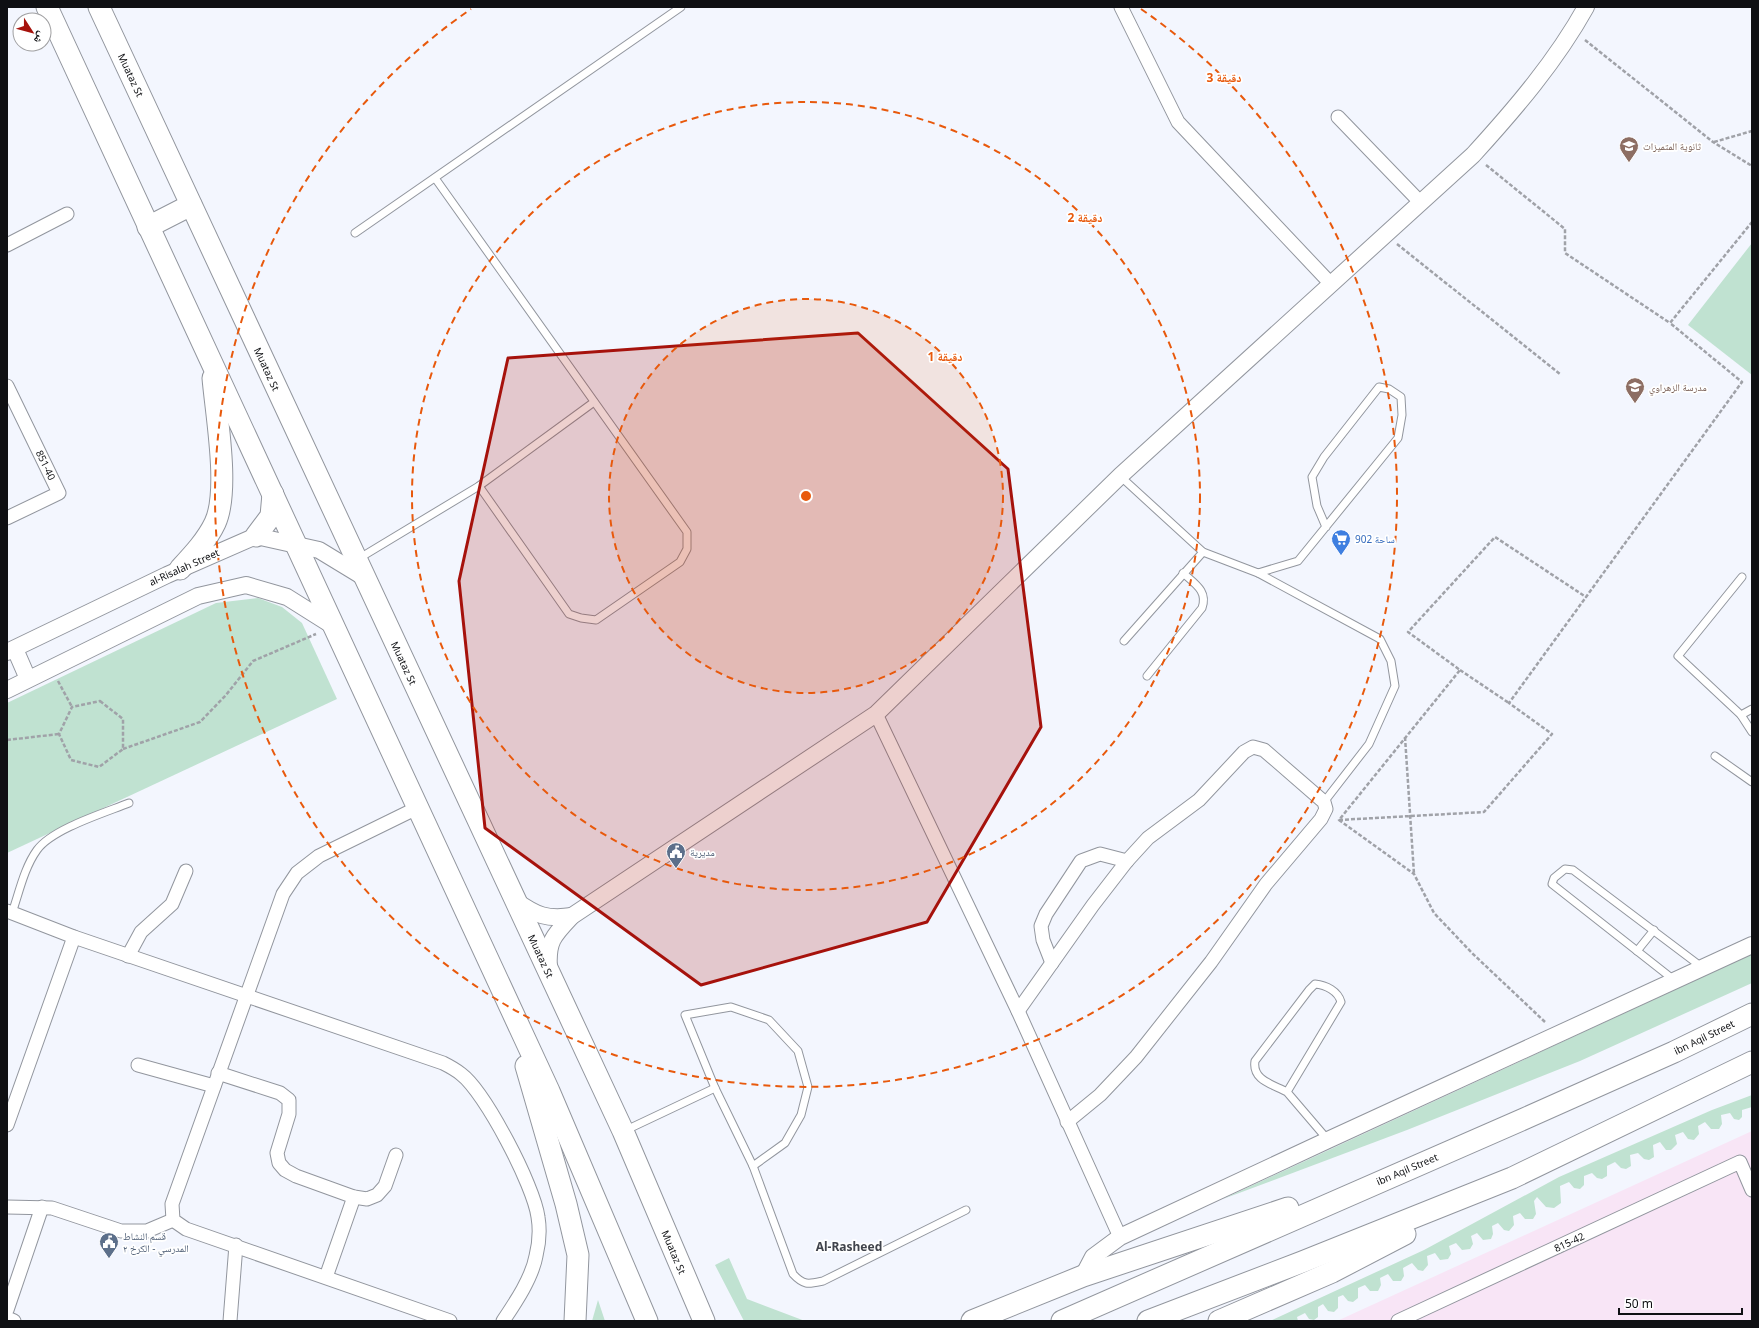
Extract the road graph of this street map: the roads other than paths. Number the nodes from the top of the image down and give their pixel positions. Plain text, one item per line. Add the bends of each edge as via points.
1 (47, 7) edge
2 (99, 7) edge
3 (681, 7) edge
4 (1121, 7) edge
5 (1586, 7) edge
6 (1338, 117) dead end
7 (435, 178) junction
8 (1421, 203) junction
9 (191, 205) junction
10 (67, 214) dead end
11 (148, 227) junction
12 (355, 233) dead end
13 (7, 244) edge
14 (1332, 284) junction
15 (212, 363) junction
16 (7, 386) edge
17 (594, 402) junction
18 (1120, 476) junction
19 (479, 486) junction
20 (273, 494) junction
21 (7, 518) edge
22 (1326, 527) junction
23 (256, 536) junction
24 (296, 543) junction
25 (1203, 552) junction
26 (180, 569) junction
27 (360, 569) junction
28 (1258, 573) junction
29 (1184, 574) junction
30 (1742, 577) dead end
31 (333, 626) junction
32 (1124, 641) dead end
33 (11, 651) edge
34 (1147, 676) dead end
35 (28, 679) junction
36 (7, 690) edge
37 (1752, 709) edge
38 (876, 714) junction
39 (1741, 715) junction
40 (1752, 732) edge
41 (1715, 756) dead end
42 (1752, 782) edge
43 (1324, 802) junction
44 (129, 803) dead end
45 (417, 808) junction
46 (1127, 861) junction
47 (186, 871) dead end
48 (516, 902) junction
49 (9, 912) edge
50 (572, 916) junction
51 (1654, 930) junction
52 (74, 937) junction
53 (1752, 945) edge
54 (1637, 951) junction
55 (128, 956) junction
56 (1052, 963) junction
57 (1704, 968) junction
58 (549, 973) junction
59 (1676, 981) junction
60 (246, 996) junction
61 (506, 998) junction
62 (1018, 1011) junction
63 (1752, 1014) edge
64 (1752, 1062) edge
65 (138, 1065) dead end
66 (218, 1073) junction
67 (1752, 1074) edge
68 (1717, 1078) junction
69 (214, 1086) junction
70 (715, 1088) junction
71 (1287, 1092) junction
72 (1067, 1122) junction
73 (7, 1125) edge
74 (623, 1132) junction
75 (1328, 1140) junction
76 (396, 1155) dead end
77 (753, 1166) junction
78 (1512, 1178) junction
79 (1380, 1180) junction
80 (1752, 1190) edge
81 (354, 1197) junction
82 (7, 1206) edge
83 (42, 1207) junction
84 (966, 1210) dead end
85 (173, 1220) junction
86 (1120, 1237) junction
87 (236, 1245) junction
88 (1083, 1276) junction
89 (326, 1277) junction
90 (688, 1283) junction
91 (7, 1310) edge
92 (7, 1318) edge
93 (14, 1321) edge
94 (230, 1321) edge
95 (450, 1321) edge
96 (503, 1321) edge
97 (575, 1321) edge
98 (647, 1321) edge
99 (704, 1321) edge
100 (718, 1321) edge
101 (972, 1321) edge
102 (1062, 1321) edge
103 (1148, 1321) edge
104 (1219, 1321) edge
105 (1398, 1321) edge

1 - 11 main road
2 - 9 main road, Muataz St
3 - 7 lane
4 - 14 street via 1178,122
5 - 8 street via 1573,30 1520,104 1473,155
6 - 8 street
7 - 12 lane
7 - 17 lane
8 - 14 street
9 - 11 main road
9 - 27 main road, Muataz St
10 - 13 street
11 - 15 main road
14 - 18 street
15 - 20 main road
15 - 26 main road via 222,490 216,522 200,547
16 - 21 street, 851-40 via 59,493
17 - 19 lane
17 - 19 lane via 687,532 688,549 680,562 596,620 569,614
18 - 25 lane
18 - 38 street
19 - 27 lane
20 - 23 main road via 271,516
20 - 24 main road
22 - 22 lane via 1317,506 1312,477 1324,457 1379,387 1389,389 1401,397 1402,415 1398,438
22 - 28 lane via 1298,562
23 - 24 street
23 - 26 street, al-Risalah Street
24 - 27 street via 319,550
24 - 31 main road
25 - 28 lane
25 - 29 lane
26 - 33 street, al-Risalah Street
27 - 48 main road, Muataz St
28 - 43 lane via 1380,639 1391,661 1395,686 1369,744
29 - 32 lane
29 - 34 lane via 1203,590 1205,600 1202,608
30 - 39 lane via 1678,656
31 - 35 street via 287,597 246,585 198,596
31 - 45 main road
33 - 35 street
35 - 36 street
37 - 39 lane
38 - 50 street
38 - 62 street
39 - 40 lane
41 - 42 lane
43 - 46 street via 1264,750 1253,747 1244,752 1199,800 1148,838
43 - 72 street via 1326,809 1321,819 1266,884 1212,962 1136,1057 1100,1095
44 - 49 lane via 52,836 37,850
45 - 60 street via 319,856 297,873 283,894
45 - 61 main road
46 - 56 street
46 - 56 street via 1100,854 1081,860 1041,926 1043,940
47 - 55 street via 172,904 142,932
48 - 50 street via 534,914 557,918
48 - 58 main road, Muataz St
49 - 52 street
50 - 58 street via 557,932 548,950
51 - 54 lane
51 - 54 lane via 1573,870 1565,869 1554,878 1552,884
51 - 57 lane
52 - 55 street
52 - 73 street
53 - 57 street
54 - 59 lane
55 - 60 street
56 - 62 street
57 - 59 street
58 - 74 main road, Muataz St
59 - 75 street
60 - 66 street
60 - 96 street via 443,1063 462,1074 479,1094 525,1177 538,1217 536,1257 523,1289
61 - 97 main road via 566,1204 578,1255
61 - 98 main road via 549,1091
62 - 72 street
63 - 79 main road, ibn Aqil Street via 1674,1052
64 - 68 main road
65 - 69 street
66 - 69 street
66 - 81 street via 280,1093 288,1100 289,1114 277,1153 279,1163 296,1176
67 - 68 main road
68 - 78 main road
69 - 85 street via 172,1204
70 - 74 lane
70 - 77 lane
70 - 77 lane via 685,1015 731,1007 769,1020 798,1051 808,1087 801,1115 785,1143
71 - 71 lane via 1257,1076 1254,1069 1255,1061 1309,990 1315,984 1324,985 1339,996 1340,1002
71 - 75 lane
72 - 86 street
74 - 90 main road, Muataz St
75 - 86 street
76 - 81 street via 385,1186 377,1195 367,1199
77 - 84 lane via 793,1274 800,1282 810,1284 823,1281
78 - 103 main road
78 - 104 main road via 1332,1272
79 - 88 main road via 1237,1224
79 - 102 main road, ibn Aqil Street
80 - 105 street, 815-42 via 1740,1162
81 - 89 street
82 - 83 street
83 - 85 street via 121,1231 147,1231
83 - 91 street
85 - 87 street via 186,1229
86 - 88 street via 1093,1257
87 - 89 street
87 - 94 street
88 - 101 main road
89 - 95 street
90 - 99 main road, Muataz St
90 - 100 main road
92 - 93 street

